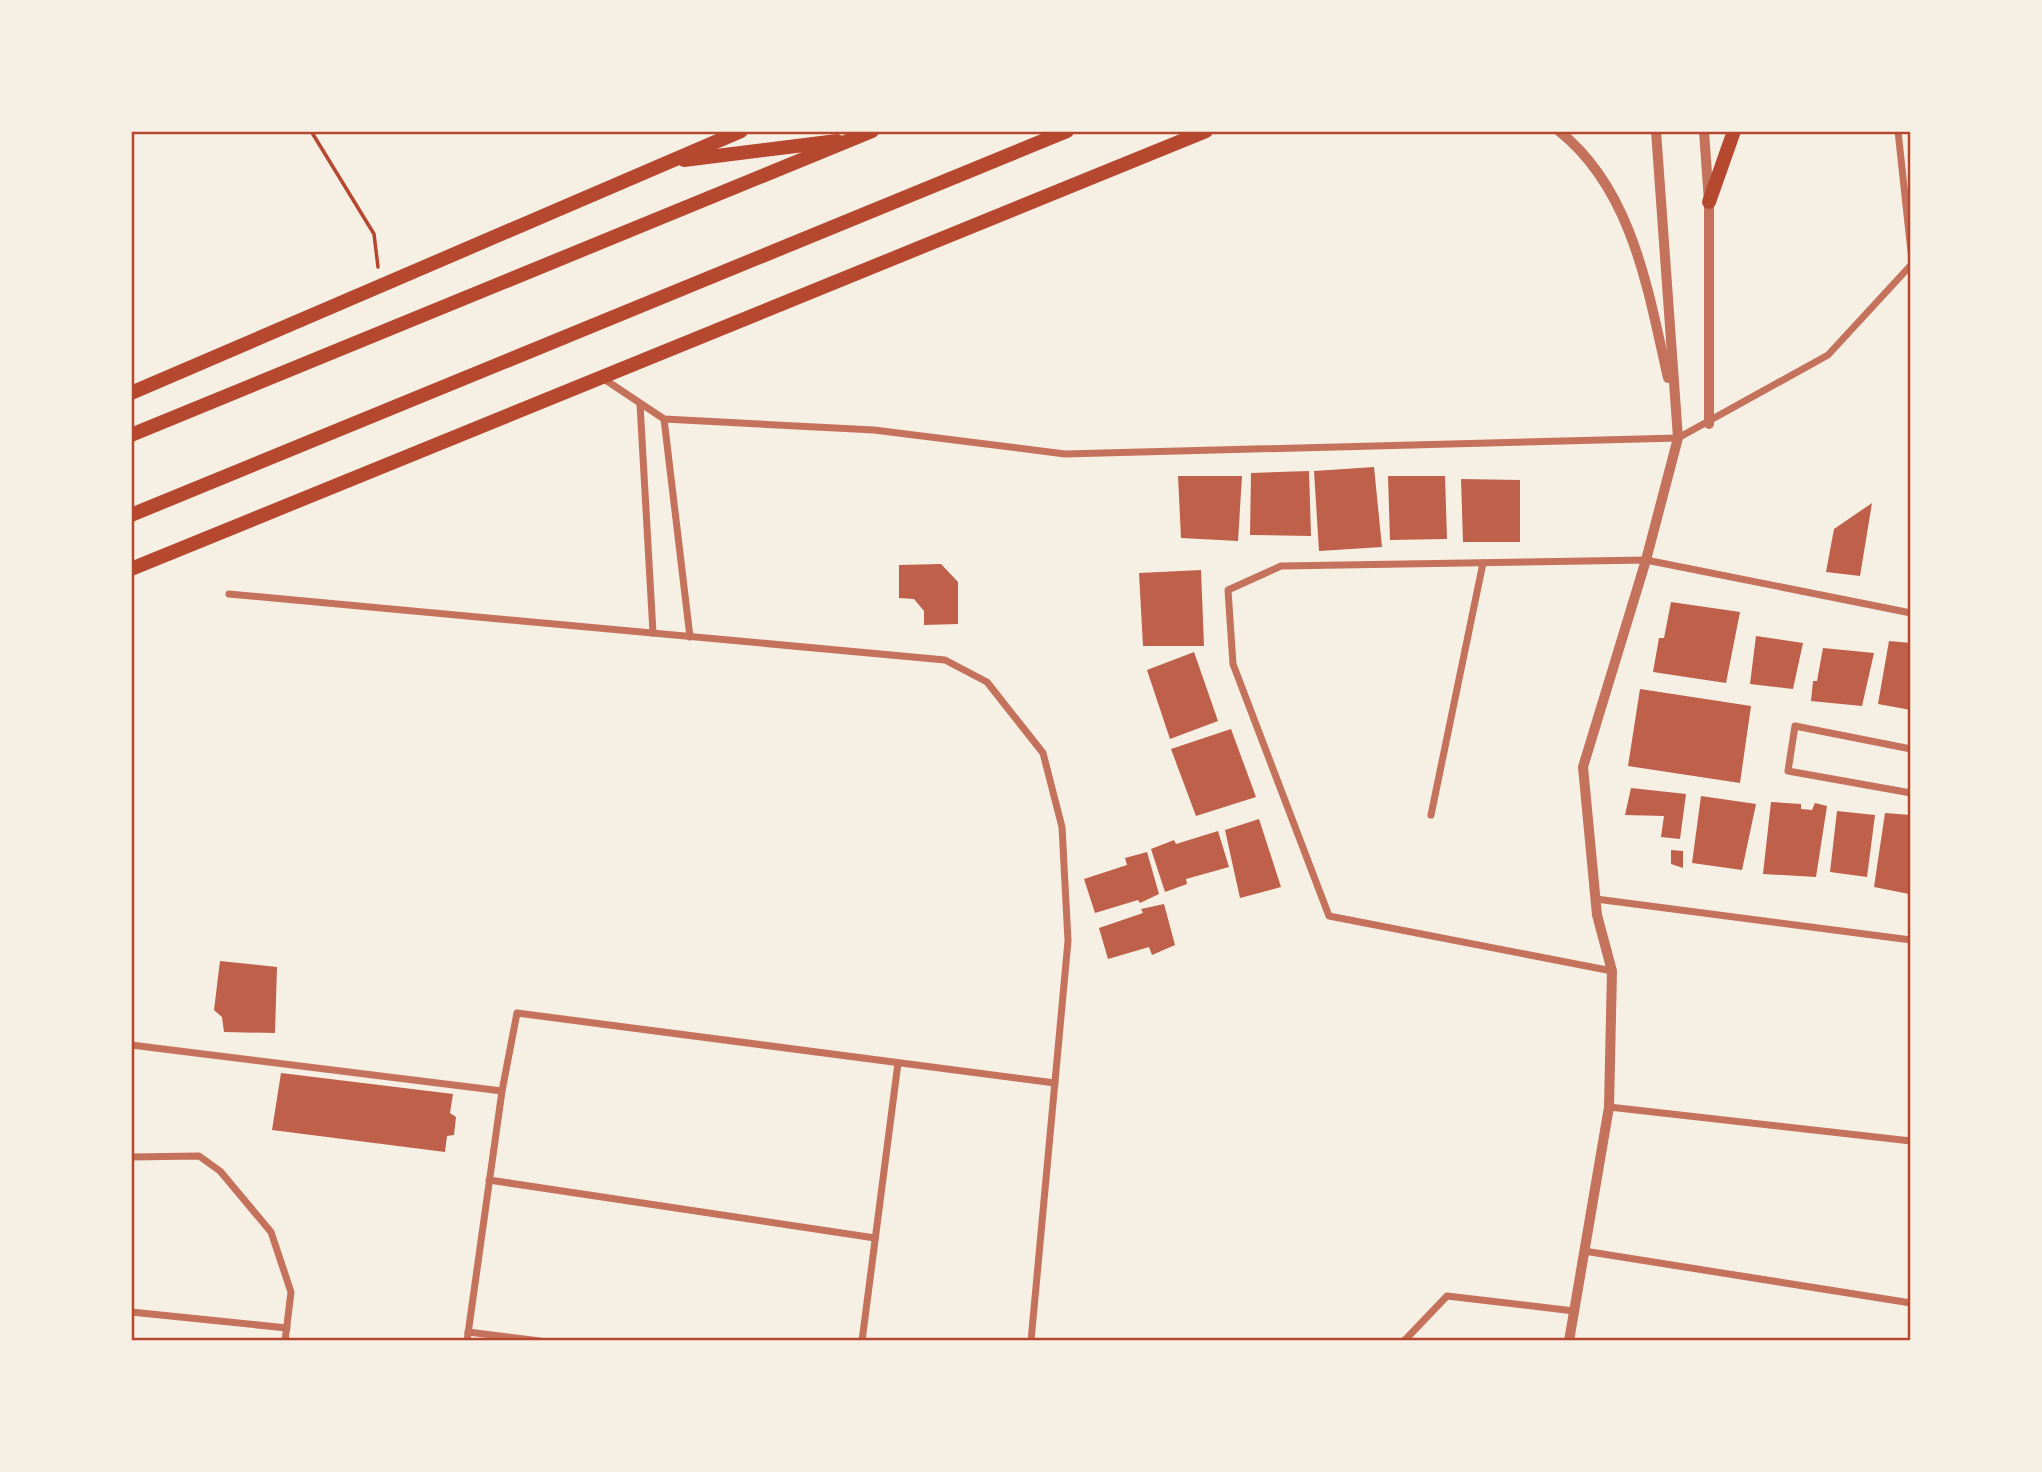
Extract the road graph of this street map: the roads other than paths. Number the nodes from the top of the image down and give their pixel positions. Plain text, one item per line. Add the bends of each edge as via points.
1 (741, 131) edge
2 (872, 131) edge
3 (1068, 131) edge
4 (1206, 131) edge
5 (1559, 131) edge
6 (1656, 131) edge
7 (1704, 131) edge
8 (1734, 131) edge
9 (1898, 131) edge
10 (856, 138) junction
11 (664, 163) junction
12 (1709, 202) junction
13 (1911, 251) edge
14 (1911, 265) edge
15 (600, 377) junction
16 (131, 393) edge
17 (640, 404) junction
18 (1676, 410) junction
19 (664, 419) junction
20 (1709, 424) junction
21 (131, 435) edge
22 (1678, 438) junction
23 (131, 515) edge
24 (1646, 559) junction
25 (1483, 562) junction
26 (131, 569) edge
27 (229, 594) dead end
28 (1911, 613) edge
29 (653, 634) junction
30 (690, 636) junction
31 (1911, 749) edge
32 (1911, 793) edge
33 (1431, 816) dead end
34 (1596, 899) junction
35 (1911, 940) edge
36 (1612, 971) junction
37 (131, 1045) edge
38 (898, 1063) junction
39 (1055, 1083) junction
40 (502, 1091) junction
41 (1609, 1107) junction
42 (1911, 1141) edge
43 (131, 1157) edge
44 (489, 1180) junction
45 (875, 1238) junction
46 (1584, 1251) junction
47 (1911, 1303) edge
48 (1574, 1311) junction
49 (131, 1312) edge
50 (287, 1328) junction
51 (468, 1332) junction
52 (285, 1341) edge
53 (467, 1341) edge
54 (540, 1341) edge
55 (862, 1341) edge
56 (1031, 1341) edge
57 (1404, 1341) edge
58 (1569, 1341) edge

1 - 11 highway
2 - 10 highway
3 - 23 highway
4 - 15 highway
5 - 18 street via 1577,146 1610,190 1633,236
6 - 18 street
7 - 12 street
8 - 12 highway
9 - 13 street
10 - 11 highway
10 - 21 highway
11 - 16 highway
12 - 20 street
14 - 20 street via 1828,355
15 - 17 street
15 - 26 highway
17 - 19 street
17 - 29 street
18 - 22 street
19 - 22 street via 874,430 1065,454
19 - 30 street
20 - 22 street
22 - 24 street
24 - 25 street
24 - 28 street
24 - 34 street via 1583,767
25 - 33 street
25 - 36 street via 1281,566 1228,590 1233,664 1329,916
27 - 29 street
29 - 30 street
30 - 39 street via 945,660 987,682 1043,752 1062,827 1068,941
31 - 32 street via 1795,726 1788,771
34 - 35 street
34 - 36 street
36 - 41 street
37 - 40 street
38 - 39 street
38 - 40 street via 517,1013
38 - 45 street
39 - 56 street
40 - 44 street
41 - 42 street
41 - 46 street
43 - 50 street via 199,1156 220,1171 271,1232 291,1292
44 - 45 street
44 - 51 street
45 - 55 street
46 - 47 street
46 - 48 street
48 - 57 street via 1447,1296
48 - 58 street
49 - 50 street
50 - 52 street
51 - 53 street
51 - 54 street

